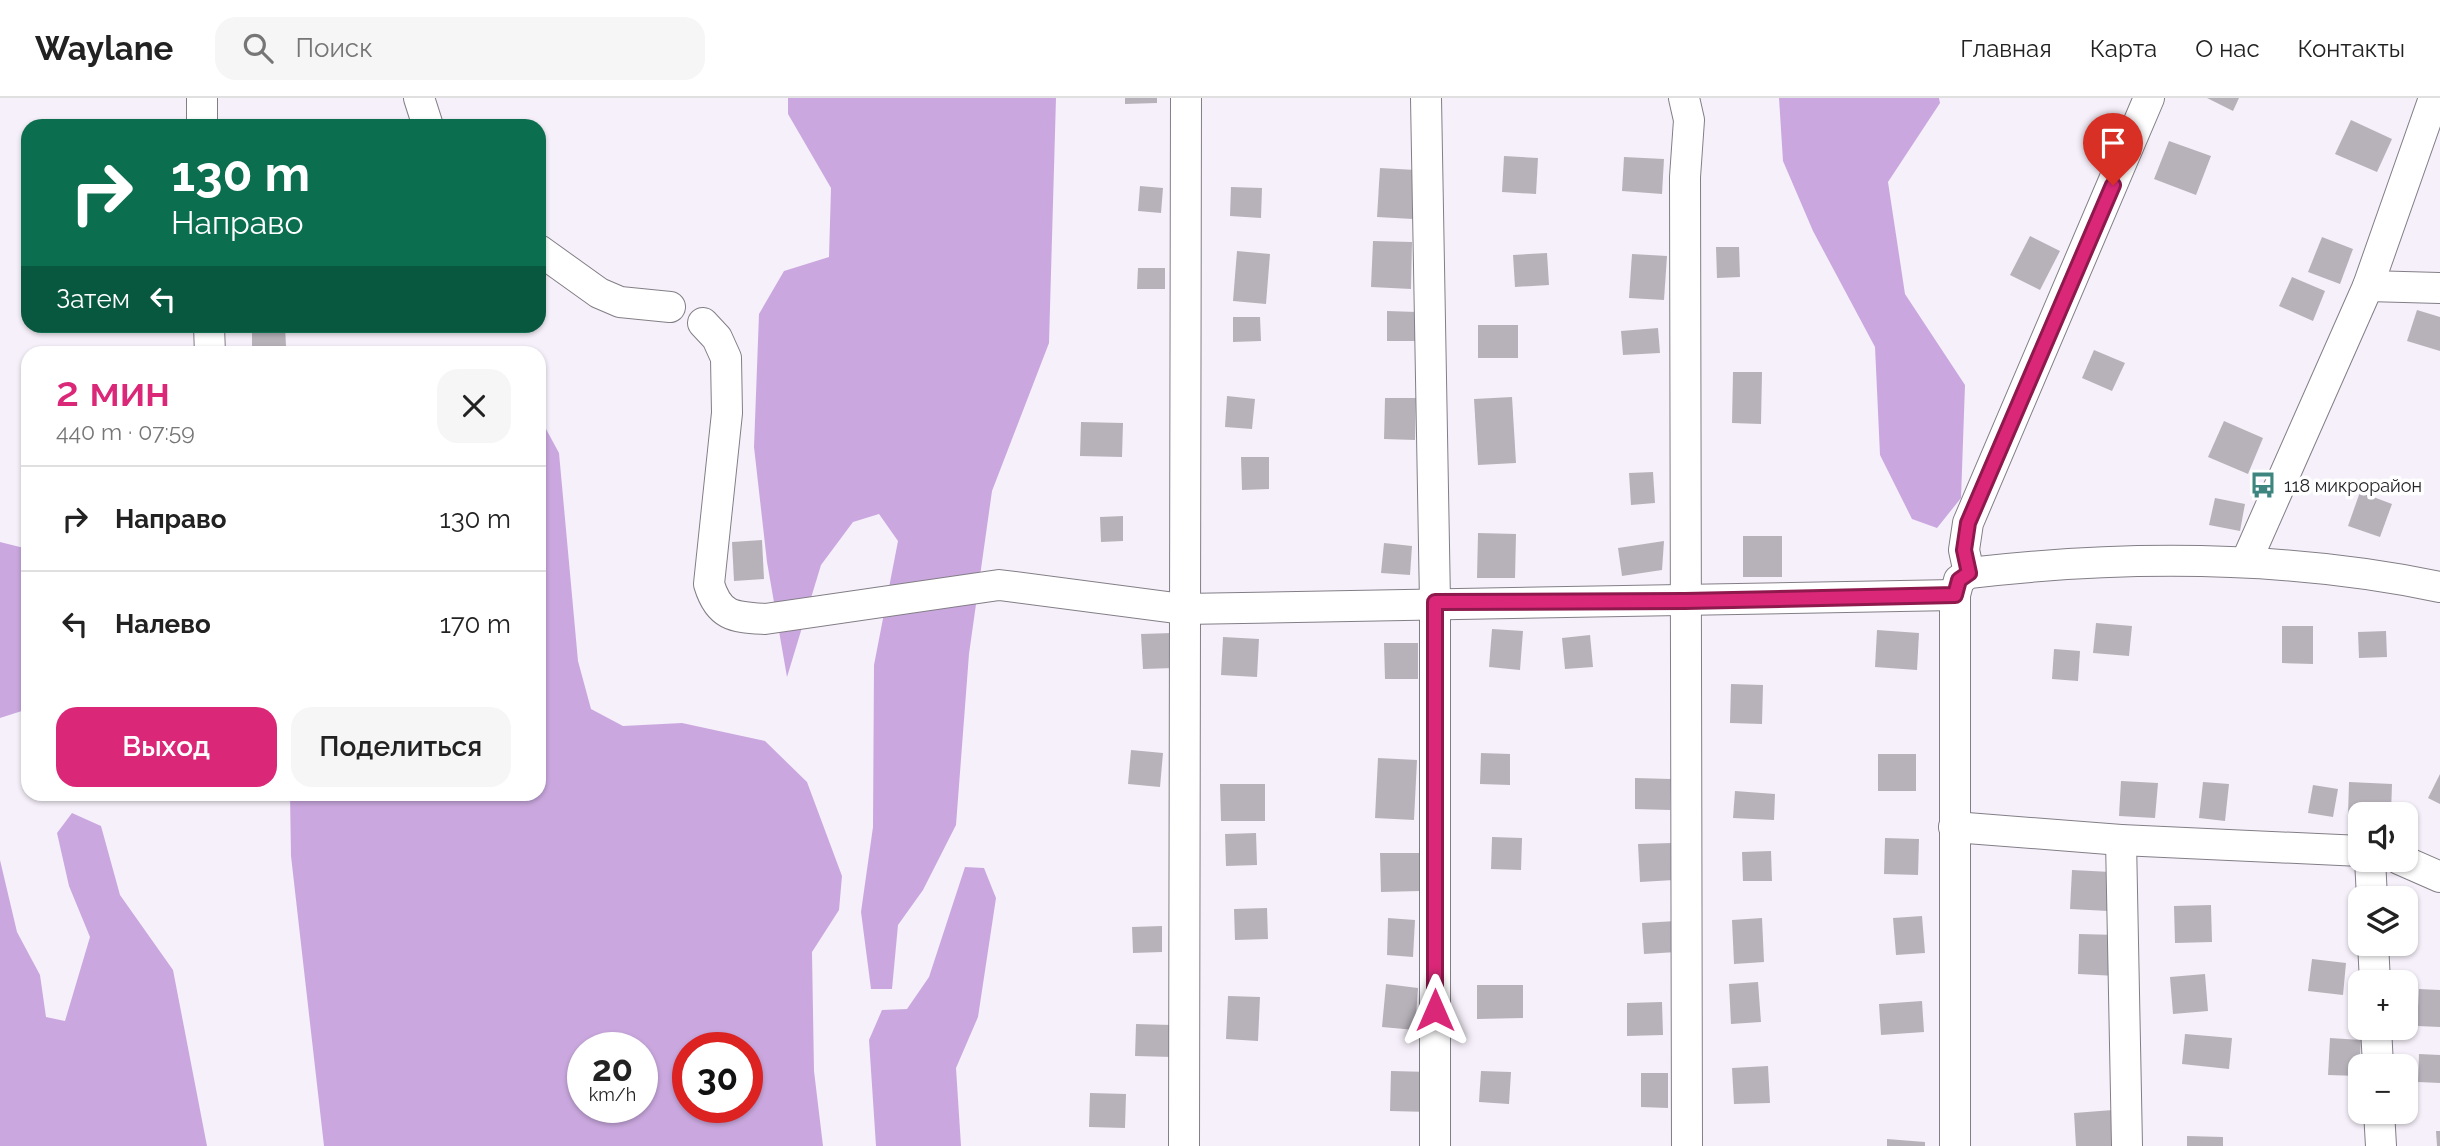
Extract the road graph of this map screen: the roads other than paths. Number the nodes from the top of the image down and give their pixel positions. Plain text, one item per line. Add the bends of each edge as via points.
1 (202, 98) edge
2 (419, 98) edge
3 (1186, 98) edge
4 (1426, 98) edge
5 (1684, 98) edge
6 (2149, 98) edge
7 (2434, 98) edge
8 (202, 119) edge
9 (426, 119) edge
10 (546, 255) edge
11 (2368, 286) junction
12 (2440, 288) edge
13 (670, 307) dead end
14 (703, 323) dead end
15 (2246, 562) junction
16 (1962, 584) junction
17 (2440, 587) edge
18 (1685, 601) junction
19 (1435, 602) junction
20 (1183, 609) junction
21 (1954, 827) junction
22 (2121, 840) junction
23 (2348, 850) edge
24 (2418, 867) edge
25 (2440, 877) edge
26 (2380, 1124) edge
27 (1184, 1146) edge
28 (1435, 1146) edge
29 (1687, 1146) edge
30 (1955, 1146) edge
31 (2127, 1146) edge
32 (2381, 1146) edge

1 - 8 street
2 - 9 street
3 - 20 street
4 - 19 street
5 - 18 street via 1689,120 1685,177
6 - 16 street via 1968,523
7 - 11 street
10 - 13 street via 599,293 620,302
11 - 12 street
11 - 15 street
14 - 20 street via 726,358 727,413 709,584 723,610 736,617 765,618 999,585
15 - 16 street via 2055,563
15 - 17 street via 2398,578
16 - 18 street
16 - 21 street
18 - 19 street
18 - 29 street
19 - 20 street
19 - 28 street
20 - 27 street
21 - 22 street
21 - 30 street
22 - 23 street
22 - 31 street
24 - 25 street
26 - 32 street

